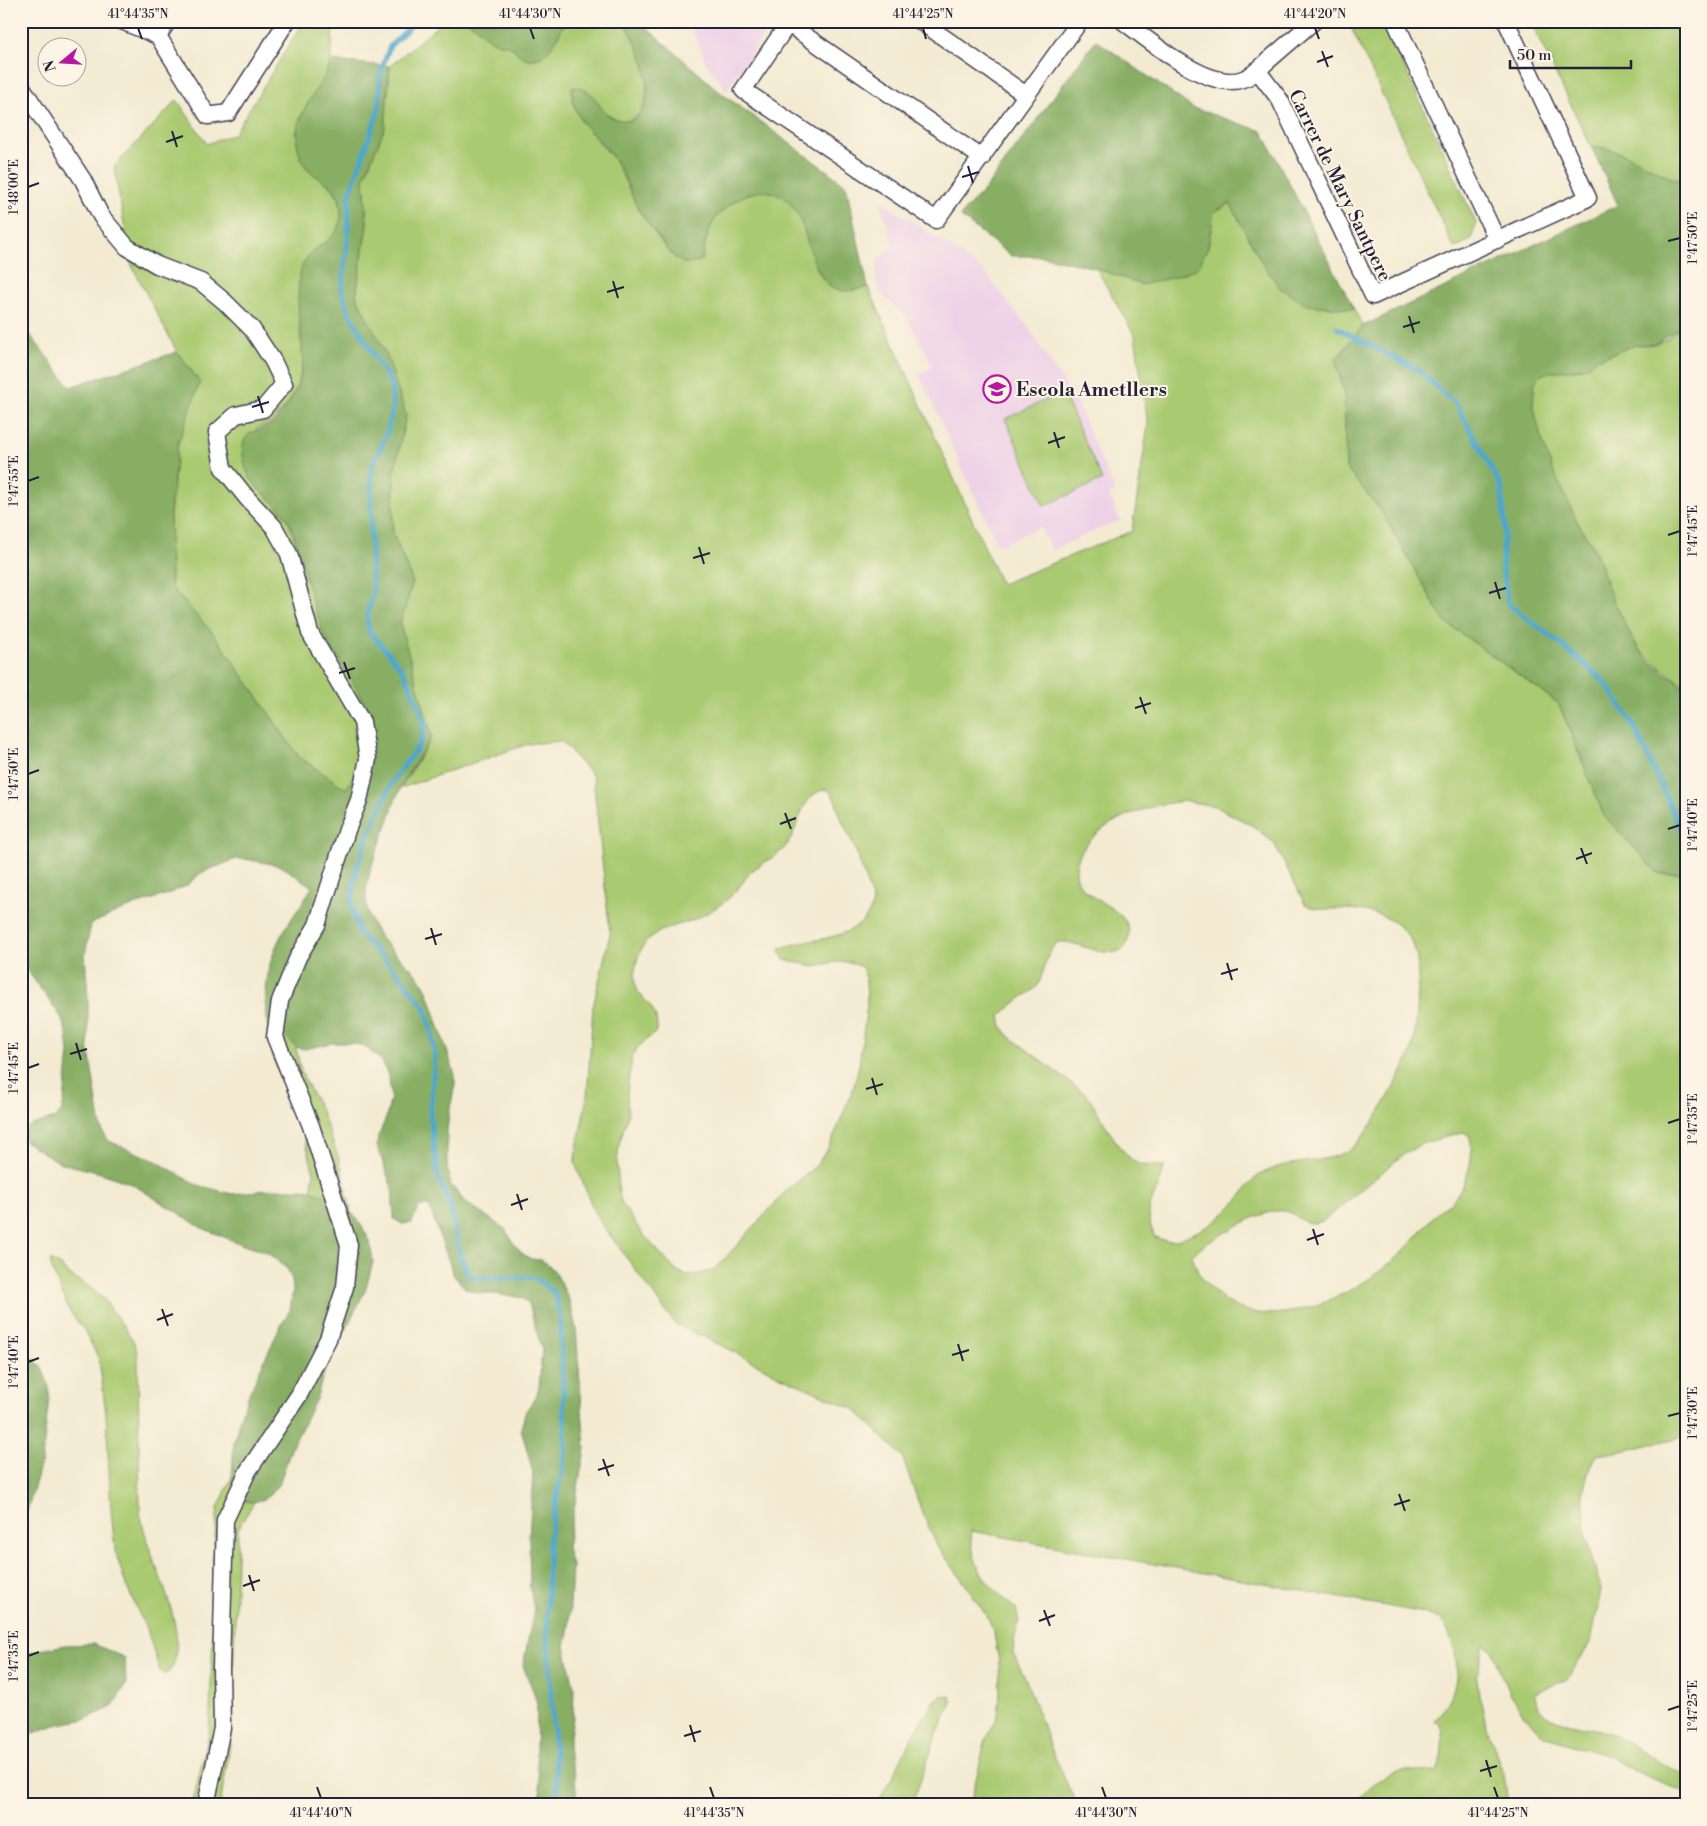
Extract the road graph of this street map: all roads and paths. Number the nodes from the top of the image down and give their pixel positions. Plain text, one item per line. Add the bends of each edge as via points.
1 (122, 21) edge
2 (168, 21) edge
3 (287, 21) edge
4 (920, 21) edge
5 (1080, 21) edge
6 (1123, 21) edge
7 (1314, 21) edge
8 (1395, 21) edge
9 (1506, 21) edge
10 (788, 22) edge
11 (158, 36) junction
12 (1257, 70) junction
13 (21, 86) edge
14 (1026, 95) junction
15 (982, 158) junction
16 (1497, 240) junction
17 (206, 1805) edge

1 - 11 street
2 - 11 street
3 - 11 street via 228,113 208,116
4 - 14 street
5 - 14 street
6 - 12 street via 1198,73 1230,83
7 - 12 street
8 - 16 street
9 - 16 street, Carrer de Mary Santpere via 1588,198
10 - 15 street
10 - 15 street via 743,90 936,220
12 - 16 street, Carrer de Mary Santpere via 1280,100 1373,296
13 - 17 street via 83,180 102,216 127,247 156,265 201,282 252,329 273,360 284,384 263,410 236,416 217,432 223,468 274,527 289,554 310,633 362,722 368,759 359,800 317,925 298,957 280,1001 275,1037 311,1126 349,1245 345,1286 328,1339 299,1395 248,1471 225,1520 222,1728
14 - 15 street

